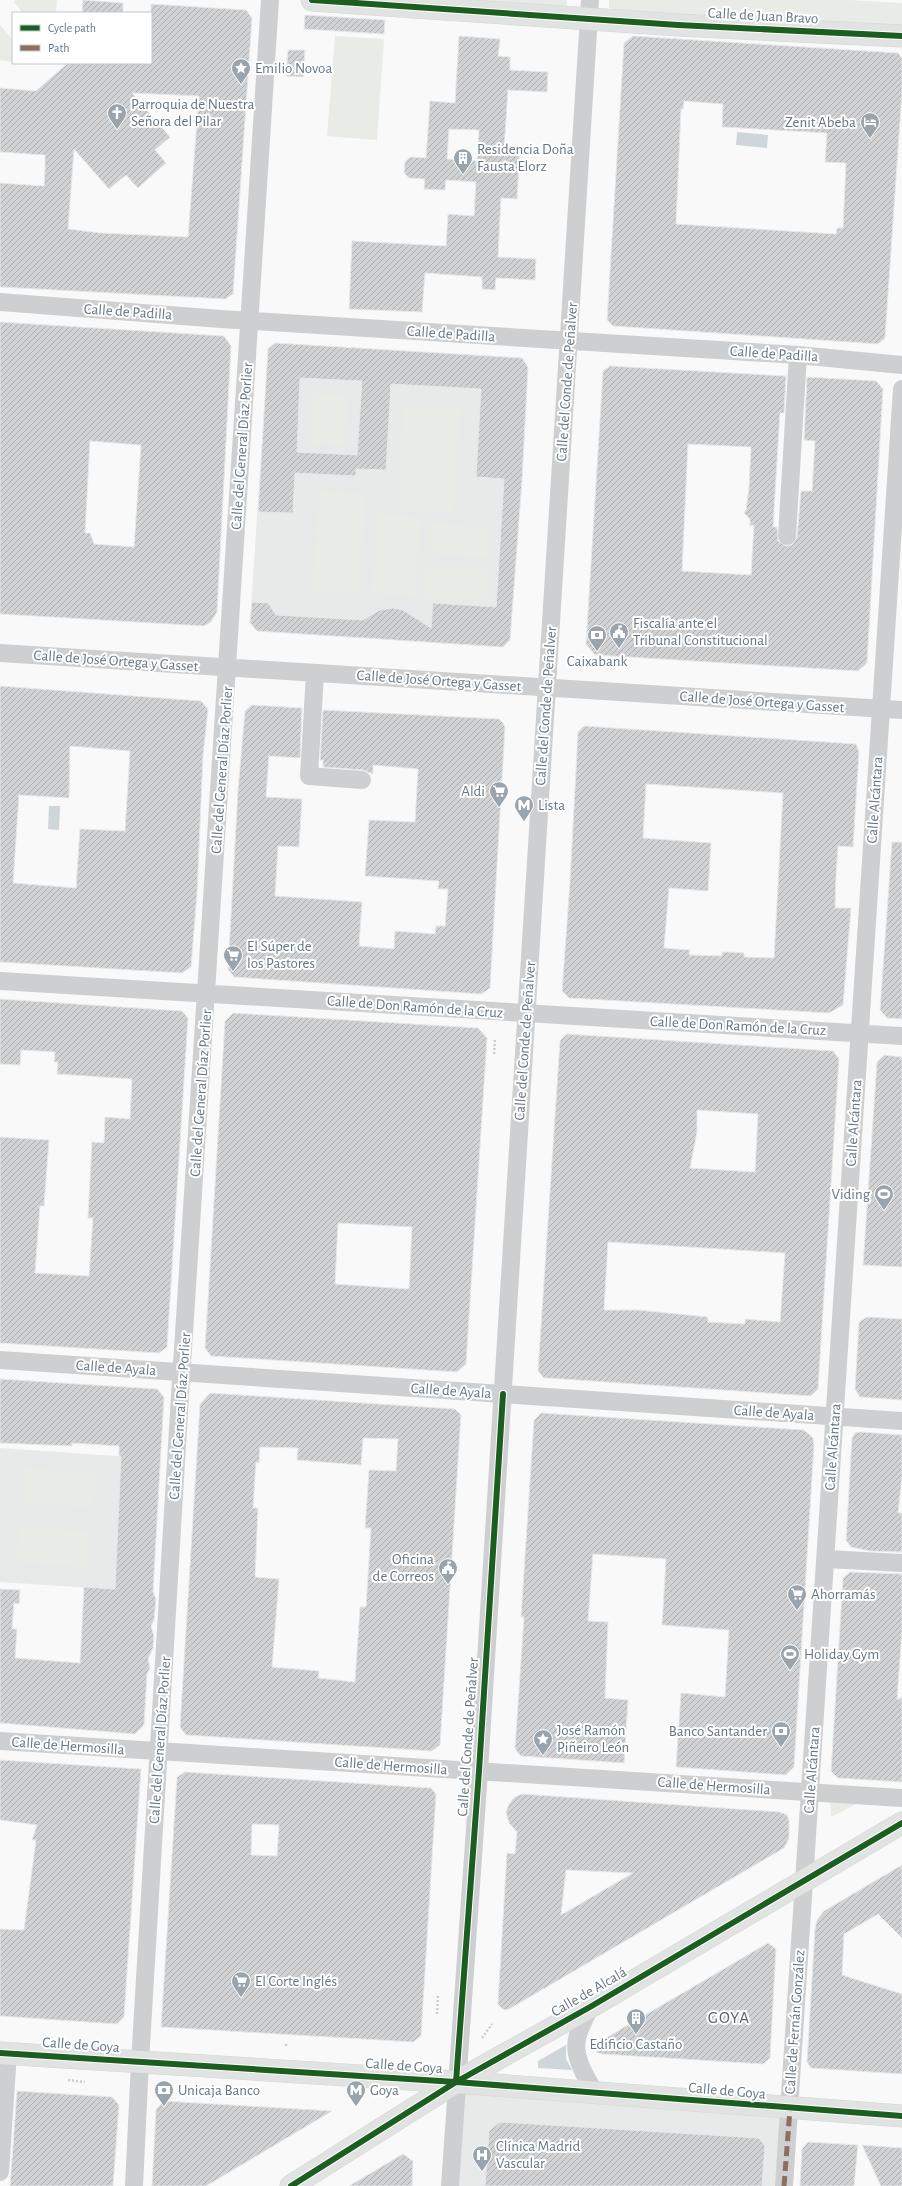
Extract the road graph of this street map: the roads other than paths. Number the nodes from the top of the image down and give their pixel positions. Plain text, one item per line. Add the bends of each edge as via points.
1 (270, 0) edge
2 (312, 0) edge
3 (590, 9) edge
4 (902, 36) edge
5 (0, 302) edge
6 (250, 321) junction
7 (569, 341) junction
8 (798, 355) junction
9 (902, 365) edge
10 (902, 390) edge
11 (787, 536) dead end
12 (0, 653) edge
13 (228, 668) junction
14 (315, 673) junction
15 (547, 688) junction
16 (881, 709) junction
17 (902, 710) edge
18 (362, 780) dead end
19 (0, 980) edge
20 (207, 994) junction
21 (527, 1014) junction
22 (860, 1033) junction
23 (902, 1036) edge
24 (0, 1360) edge
25 (182, 1373) junction
26 (502, 1394) junction
27 (835, 1417) junction
28 (902, 1421) edge
29 (826, 1559) junction
30 (902, 1563) edge
31 (0, 1741) edge
32 (159, 1752) junction
33 (479, 1771) junction
34 (810, 1792) junction
35 (902, 1798) edge
36 (902, 1823) edge
37 (804, 1881) junction
38 (590, 2007) junction
39 (4, 2053) edge
40 (140, 2062) junction
41 (456, 2082) junction
42 (595, 2093) junction
43 (790, 2109) junction
44 (902, 2116) edge
45 (0, 2172) edge
46 (134, 2186) edge
47 (291, 2186) edge
48 (450, 2186) edge
49 (784, 2186) edge

1 - 6 street, Calle del General Díaz Porlier
2 - 3 main road, Calle de Juan Bravo
3 - 4 main road, Calle de Juan Bravo
3 - 7 street, Calle del Conde de Peñalver
5 - 6 street, Calle de Padilla
6 - 7 street, Calle de Padilla
6 - 13 street, Calle del General Díaz Porlier
7 - 8 street, Calle de Padilla
7 - 15 street, Calle del Conde de Peñalver
8 - 9 street, Calle de Padilla
8 - 11 street
10 - 16 street, Calle Alcántara
12 - 13 street, Calle de José Ortega y Gasset
13 - 14 street, Calle de José Ortega y Gasset
13 - 20 street, Calle del General Díaz Porlier
14 - 15 street, Calle de José Ortega y Gasset
14 - 18 street via 309,776
15 - 16 street, Calle de José Ortega y Gasset
15 - 21 street, Calle del Conde de Peñalver
16 - 17 street, Calle de José Ortega y Gasset
16 - 22 street, Calle Alcántara
19 - 20 street, Calle de Don Ramón de la Cruz
20 - 21 street, Calle de Don Ramón de la Cruz
20 - 25 street, Calle del General Díaz Porlier
21 - 22 street, Calle de Don Ramón de la Cruz
21 - 26 street, Calle del Conde de Peñalver
22 - 23 street, Calle de Don Ramón de la Cruz
22 - 27 street, Calle Alcántara
24 - 25 street, Calle de Ayala
25 - 26 street, Calle de Ayala
25 - 32 street, Calle del General Díaz Porlier
26 - 27 street, Calle de Ayala
26 - 33 street, Calle del Conde de Peñalver
27 - 28 street, Calle de Ayala
27 - 29 street, Calle Alcántara
29 - 30 street
29 - 34 street, Calle Alcántara
31 - 32 street, Calle de Hermosilla
32 - 33 street, Calle de Hermosilla
32 - 40 street, Calle del General Díaz Porlier
33 - 34 street, Calle de Hermosilla
33 - 41 street, Calle del Conde de Peñalver
34 - 35 street, Calle de Hermosilla
34 - 37 street, Calle Alcántara
36 - 37 main road, Calle de Alcalá
37 - 38 main road, Calle de Alcalá
37 - 43 street, Calle de Fernán González
38 - 41 main road, Calle de Alcalá
38 - 42 street via 577,2037 577,2055 585,2077
39 - 40 main road, Calle de Goya
39 - 45 street
40 - 41 main road, Calle de Goya
40 - 46 street, Calle del General Díaz Porlier
41 - 42 main road, Calle de Goya
41 - 47 main road, Calle de Alcalá
41 - 48 street, Calle del Conde de Peñalver
42 - 43 main road, Calle de Goya
43 - 44 main road, Calle de Goya
43 - 49 street, Calle de Fernán González

